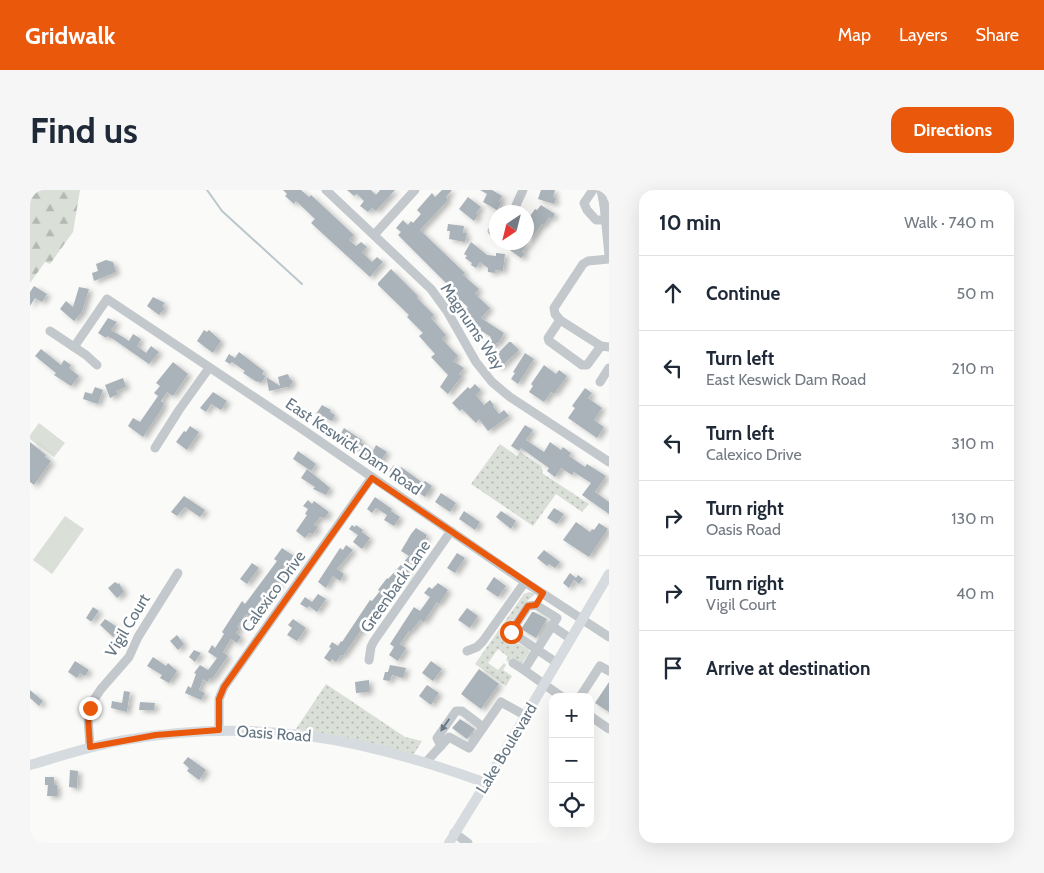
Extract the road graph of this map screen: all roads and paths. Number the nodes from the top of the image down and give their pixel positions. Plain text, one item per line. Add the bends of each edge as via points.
1 (326, 190) edge
2 (415, 190) edge
3 (523, 190) edge
4 (593, 190) edge
5 (601, 190) edge
6 (516, 205) edge
7 (607, 205) edge
8 (606, 220) junction
9 (374, 234) junction
10 (609, 255) edge
11 (609, 260) edge
12 (560, 320) junction
13 (50, 331) dead end
14 (605, 346) edge
15 (74, 347) junction
16 (97, 365) dead end
17 (209, 368) junction
18 (609, 368) edge
19 (600, 382) dead end
20 (155, 448) dead end
21 (609, 462) edge
22 (372, 478) junction
23 (452, 531) junction
24 (178, 573) dead end
25 (609, 574) edge
26 (525, 582) junction
27 (543, 593) junction
28 (536, 605) junction
29 (582, 620) junction
30 (552, 626) junction
31 (609, 637) edge
32 (571, 638) junction
33 (537, 649) junction
34 (467, 651) dead end
35 (369, 660) dead end
36 (513, 663) dead end
37 (557, 663) junction
38 (524, 670) junction
39 (609, 672) edge
40 (544, 684) junction
41 (556, 693) edge
42 (583, 693) edge
43 (526, 716) junction
44 (594, 719) edge
45 (483, 727) junction
46 (609, 729) edge
47 (219, 730) junction
48 (441, 746) junction
49 (90, 747) junction
50 (426, 762) junction
51 (30, 765) edge
52 (486, 783) junction
53 (454, 833) junction
54 (448, 843) edge
55 (468, 843) edge

1 - 9 street, Magnums Way
2 - 9 street
3 - 6 street
4 - 8 street via 584,206 596,220
5 - 7 street
7 - 8 street
8 - 10 street
9 - 21 street, Magnums Way via 435,294 476,362 492,382
11 - 12 street via 583,264 554,308 554,314
12 - 14 street
12 - 14 street via 548,342 582,365 587,366
13 - 15 street
15 - 16 street
15 - 17 street, East Keswick Dam Road via 107,299
17 - 20 street
17 - 22 street, East Keswick Dam Road
18 - 19 street
22 - 23 street, East Keswick Dam Road
22 - 47 street, Calexico Drive via 224,687 219,699
23 - 26 street, East Keswick Dam Road
23 - 35 street, Greenback Lane via 374,641
24 - 49 street, Vigil Court via 129,657 91,704 88,717
25 - 29 main road, Lake Boulevard
26 - 27 street, East Keswick Dam Road
26 - 34 street via 483,641
27 - 28 street
27 - 29 street, East Keswick Dam Road
28 - 30 street via 557,618
28 - 33 street via 528,606 511,632
29 - 31 street, East Keswick Dam Road
29 - 32 main road, Lake Boulevard
30 - 32 street
30 - 33 street
32 - 37 main road, Lake Boulevard
33 - 37 street
33 - 38 street
36 - 38 street
37 - 40 main road, Lake Boulevard
38 - 40 street
39 - 42 street via 600,666
40 - 41 street
40 - 43 main road, Lake Boulevard
43 - 45 street via 501,702
43 - 52 main road, Lake Boulevard
44 - 46 street
45 - 48 street via 469,748 449,737
45 -> 48 street via 458,710 437,738
47 - 49 main road, Oasis Road via 156,735
47 - 50 main road, Oasis Road via 314,736 390,751
48 - 50 street
49 - 51 main road, Oasis Road
50 - 52 main road, Oasis Road
52 - 53 main road, Lake Boulevard
53 - 54 main road, Lake Boulevard
53 - 55 street

